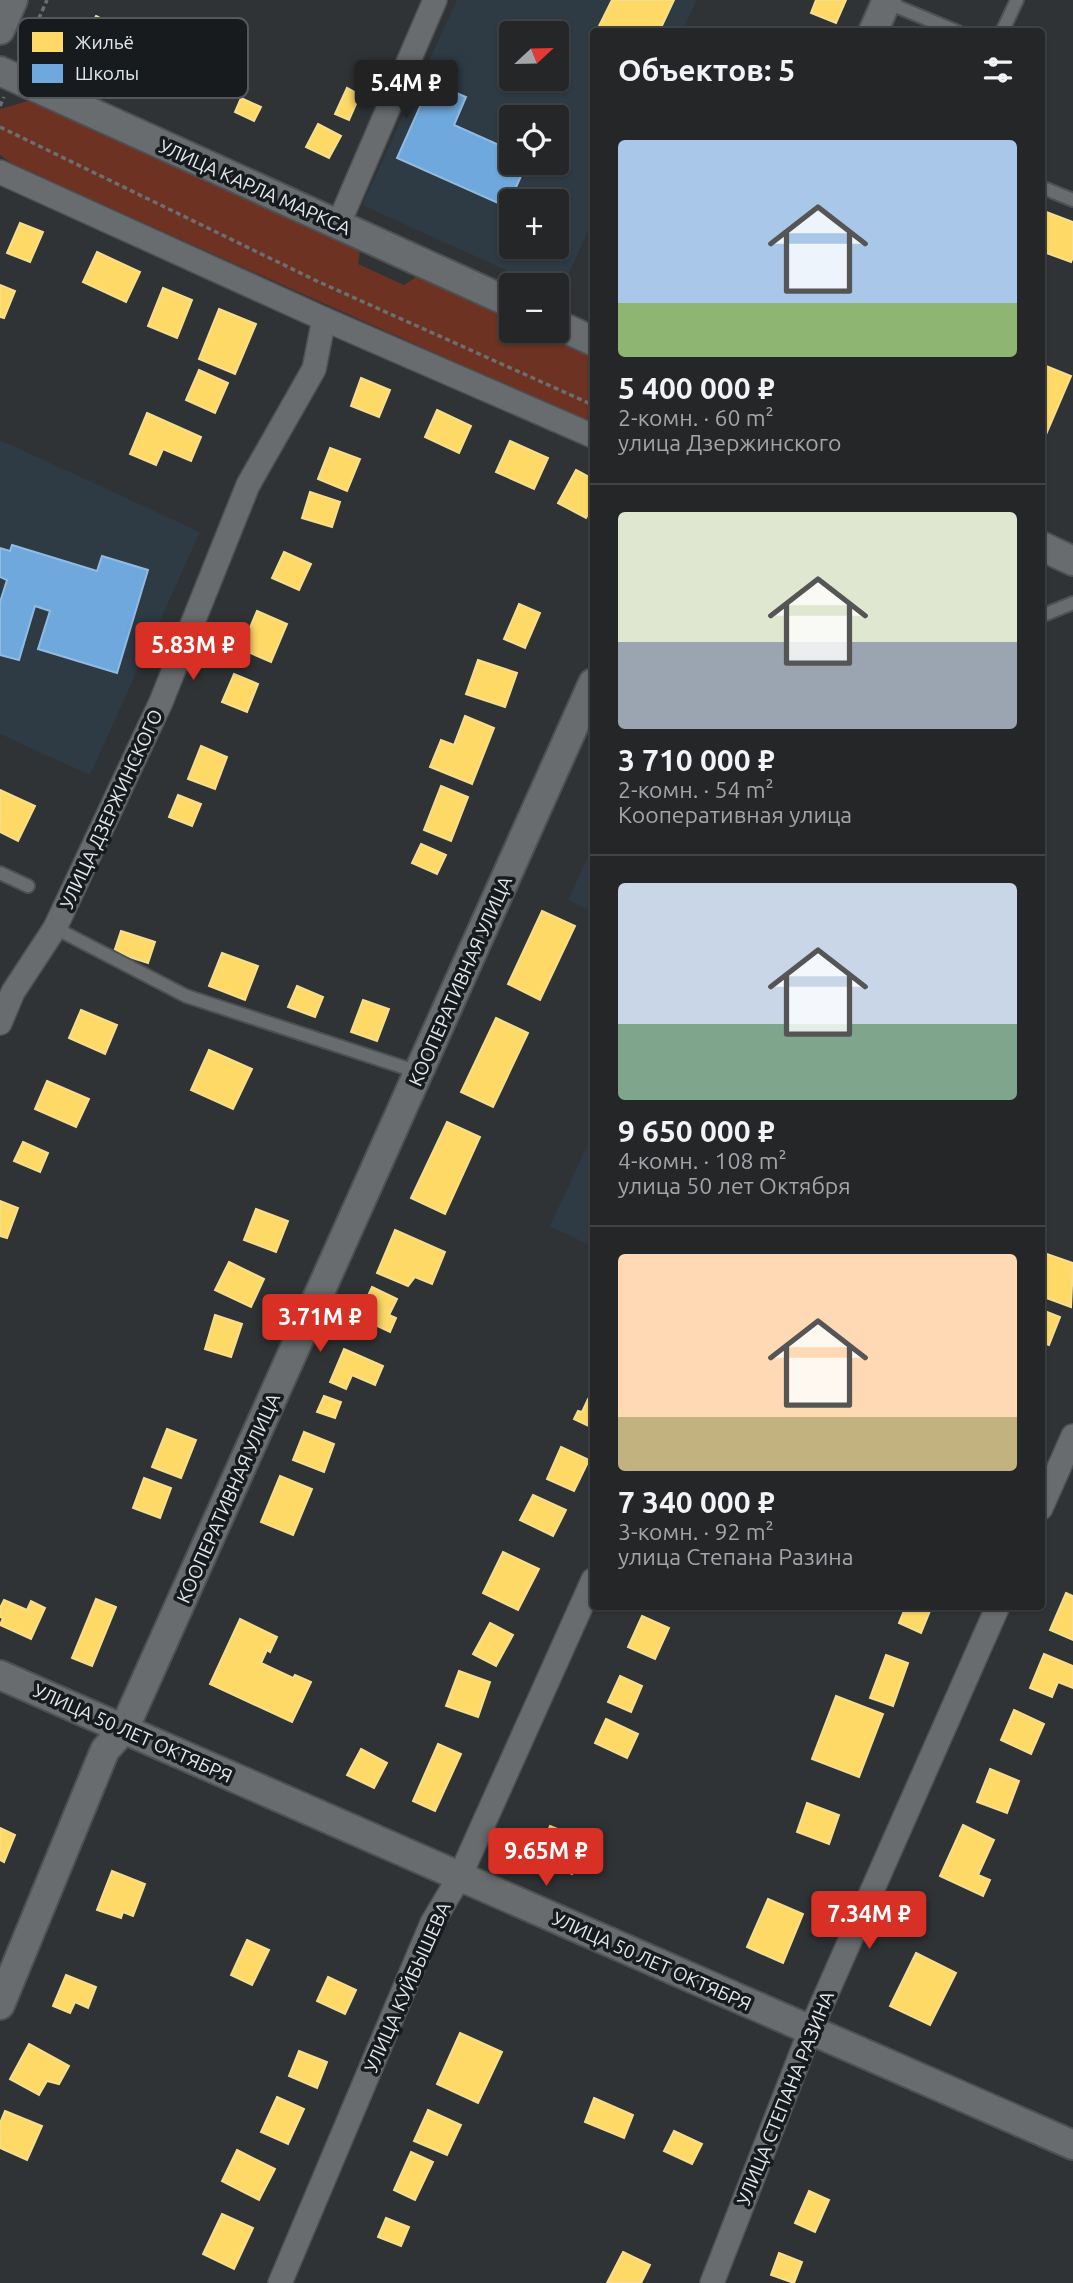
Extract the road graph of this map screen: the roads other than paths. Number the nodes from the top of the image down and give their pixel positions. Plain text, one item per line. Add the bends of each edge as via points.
1 (13, 0) edge
2 (435, 0) edge
3 (1017, 0) edge
4 (886, 1) edge
5 (875, 28) edge
6 (949, 28) edge
7 (1004, 28) edge
8 (0, 30) edge
9 (0, 71) edge
10 (18, 79) edge
11 (59, 98) edge
12 (0, 172) edge
13 (1045, 189) edge
14 (1073, 200) edge
15 (338, 225) junction
16 (499, 298) edge
17 (324, 319) junction
18 (569, 330) edge
19 (590, 340) edge
20 (590, 435) edge
21 (1045, 548) edge
22 (1073, 561) edge
23 (1073, 603) edge
24 (1045, 614) edge
25 (590, 690) edge
26 (0, 873) edge
27 (28, 886) dead end
28 (55, 928) junction
29 (6, 989) edge
30 (0, 1023) edge
31 (420, 1072) junction
32 (1073, 1436) edge
33 (1045, 1499) edge
34 (590, 1587) edge
35 (996, 1610) edge
36 (0, 1675) edge
37 (124, 1729) junction
38 (460, 1876) junction
39 (0, 2005) edge
40 (810, 2031) junction
41 (1073, 2146) edge
42 (280, 2283) edge
43 (712, 2283) edge

1 - 8 street
2 - 15 street
3 - 7 lane
4 - 5 street
4 - 6 lane
9 - 10 street, УЛИЦА КАРЛА МАРКСА
11 - 15 street, УЛИЦА КАРЛА МАРКСА
12 - 17 street
13 - 14 lane
15 - 16 street, УЛИЦА КАРЛА МАРКСА
17 - 20 street
17 - 28 street, УЛИЦА ДЗЕРЖИНСКОГО via 314,369 248,485 161,702
18 - 19 street
21 - 22 street
23 - 24 lane
25 - 31 street, КООПЕРАТИВНАЯ УЛИЦА
26 - 27 lane
28 - 29 street, УЛИЦА ДЗЕРЖИНСКОГО
28 - 31 lane via 186,996
29 - 30 street, УЛИЦА ДЗЕРЖИНСКОГО
31 - 37 street, КООПЕРАТИВНАЯ УЛИЦА
32 - 33 street
34 - 38 street, УЛИЦА КУЙБЫШЕВА
35 - 40 street, УЛИЦА СТЕПАНА РАЗИНА
36 - 37 street, УЛИЦА 50 ЛЕТ ОКТЯБРЯ
37 - 38 street, УЛИЦА 50 ЛЕТ ОКТЯБРЯ
37 - 39 street, КООПЕРАТИВНАЯ УЛИЦА via 105,1750
38 - 40 street, УЛИЦА 50 ЛЕТ ОКТЯБРЯ
38 - 42 street, УЛИЦА КУЙБЫШЕВА via 432,1923
40 - 41 street, УЛИЦА 50 ЛЕТ ОКТЯБРЯ
40 - 43 street, УЛИЦА СТЕПАНА РАЗИНА

